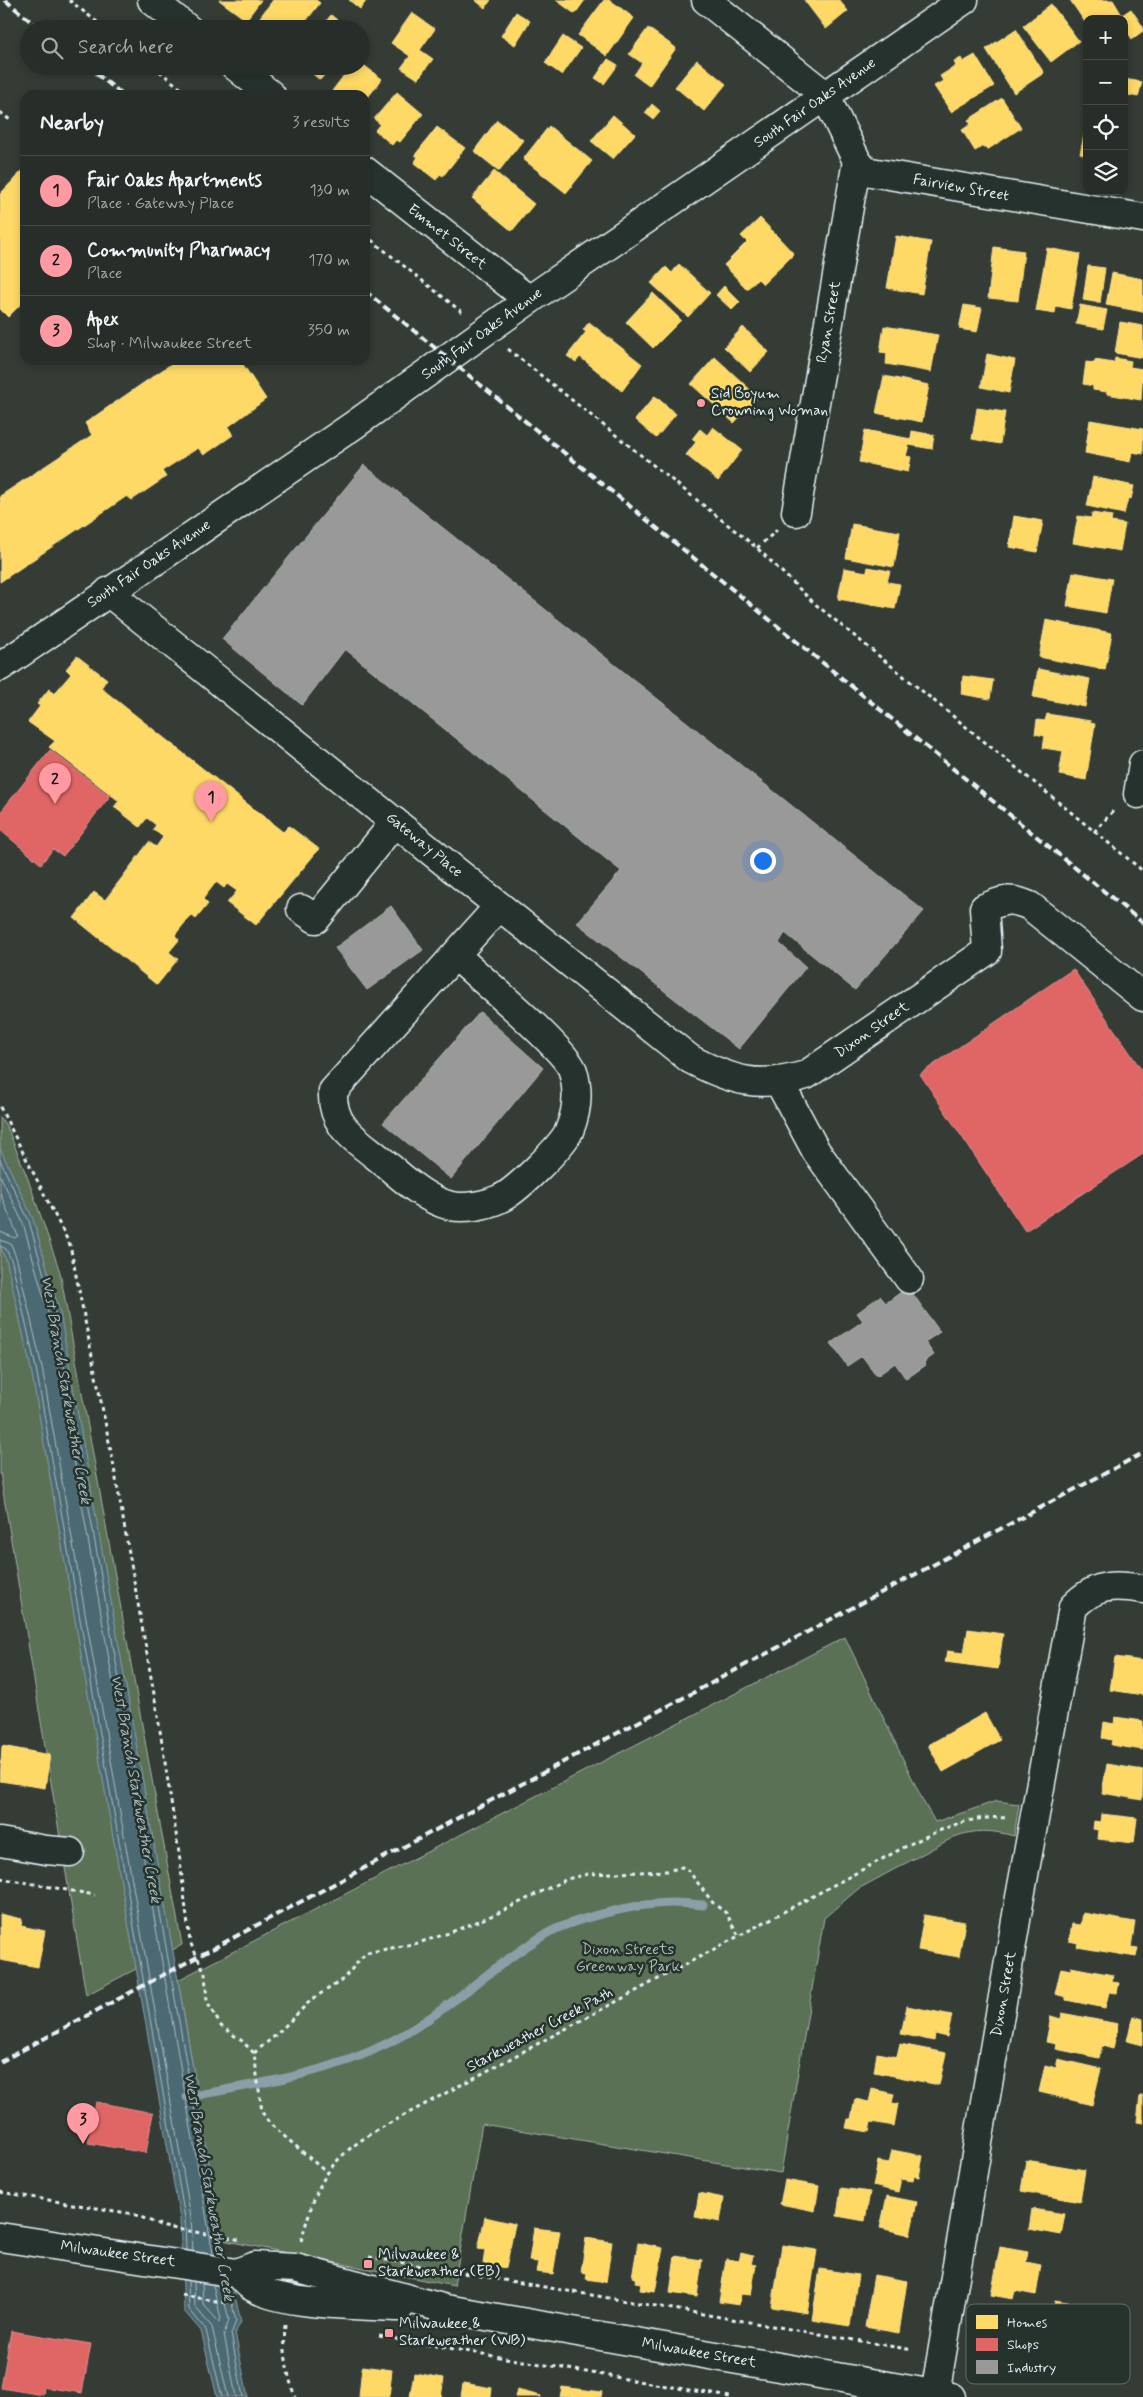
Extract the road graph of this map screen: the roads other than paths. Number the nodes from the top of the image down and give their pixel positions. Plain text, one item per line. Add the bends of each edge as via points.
1 (152, 0) edge
2 (706, 0) edge
3 (964, 0) edge
4 (177, 20) edge
5 (246, 75) edge
6 (265, 90) edge
7 (825, 95) junction
8 (857, 161) junction
9 (370, 176) edge
10 (1143, 218) edge
11 (529, 300) junction
12 (796, 512) dead end
13 (108, 592) junction
14 (0, 667) edge
15 (1143, 764) edge
16 (1138, 794) dead end
17 (395, 822) junction
18 (499, 906) junction
19 (301, 909) dead end
20 (455, 955) junction
21 (1143, 997) edge
22 (748, 1082) joint
23 (780, 1082) junction
24 (909, 1279) dead end
25 (1143, 1589) edge
26 (0, 1842) edge
27 (70, 1852) dead end
28 (0, 2237) edge
29 (943, 2396) edge

1 - 4 street
2 - 7 street
3 - 7 street, South Fair Oaks Avenue
5 - 6 street
7 - 8 street
7 - 11 street, South Fair Oaks Avenue
8 - 10 street, Fairview Street via 865,171 882,175
8 - 12 street, Ryan Street
9 - 11 street, Emmet Street
11 - 13 street, South Fair Oaks Avenue via 354,425
13 - 14 street, South Fair Oaks Avenue
13 - 17 street, Gateway Place
15 - 16 street
17 - 18 street, Gateway Place
17 - 19 street via 316,919
18 - 20 street
18 - 22 street, Gateway Place via 690,1059 719,1075
20 - 20 street via 333,1091 332,1105 337,1120 355,1139 431,1199 453,1206 474,1206 501,1199 534,1172 568,1132 577,1102 573,1070 553,1045
21 - 23 street, Dixon Street via 1030,906 1014,899 1004,900 984,908 987,950 806,1075
22 - 23 street, Dixon Street
23 - 24 street via 816,1151
25 - 29 street, Dixon Street via 1103,1586 1081,1598 1073,1607 1035,1820
26 - 27 street
28 - 29 street, Milwaukee Street via 236,2273 251,2286 270,2294 321,2304 446,2309

